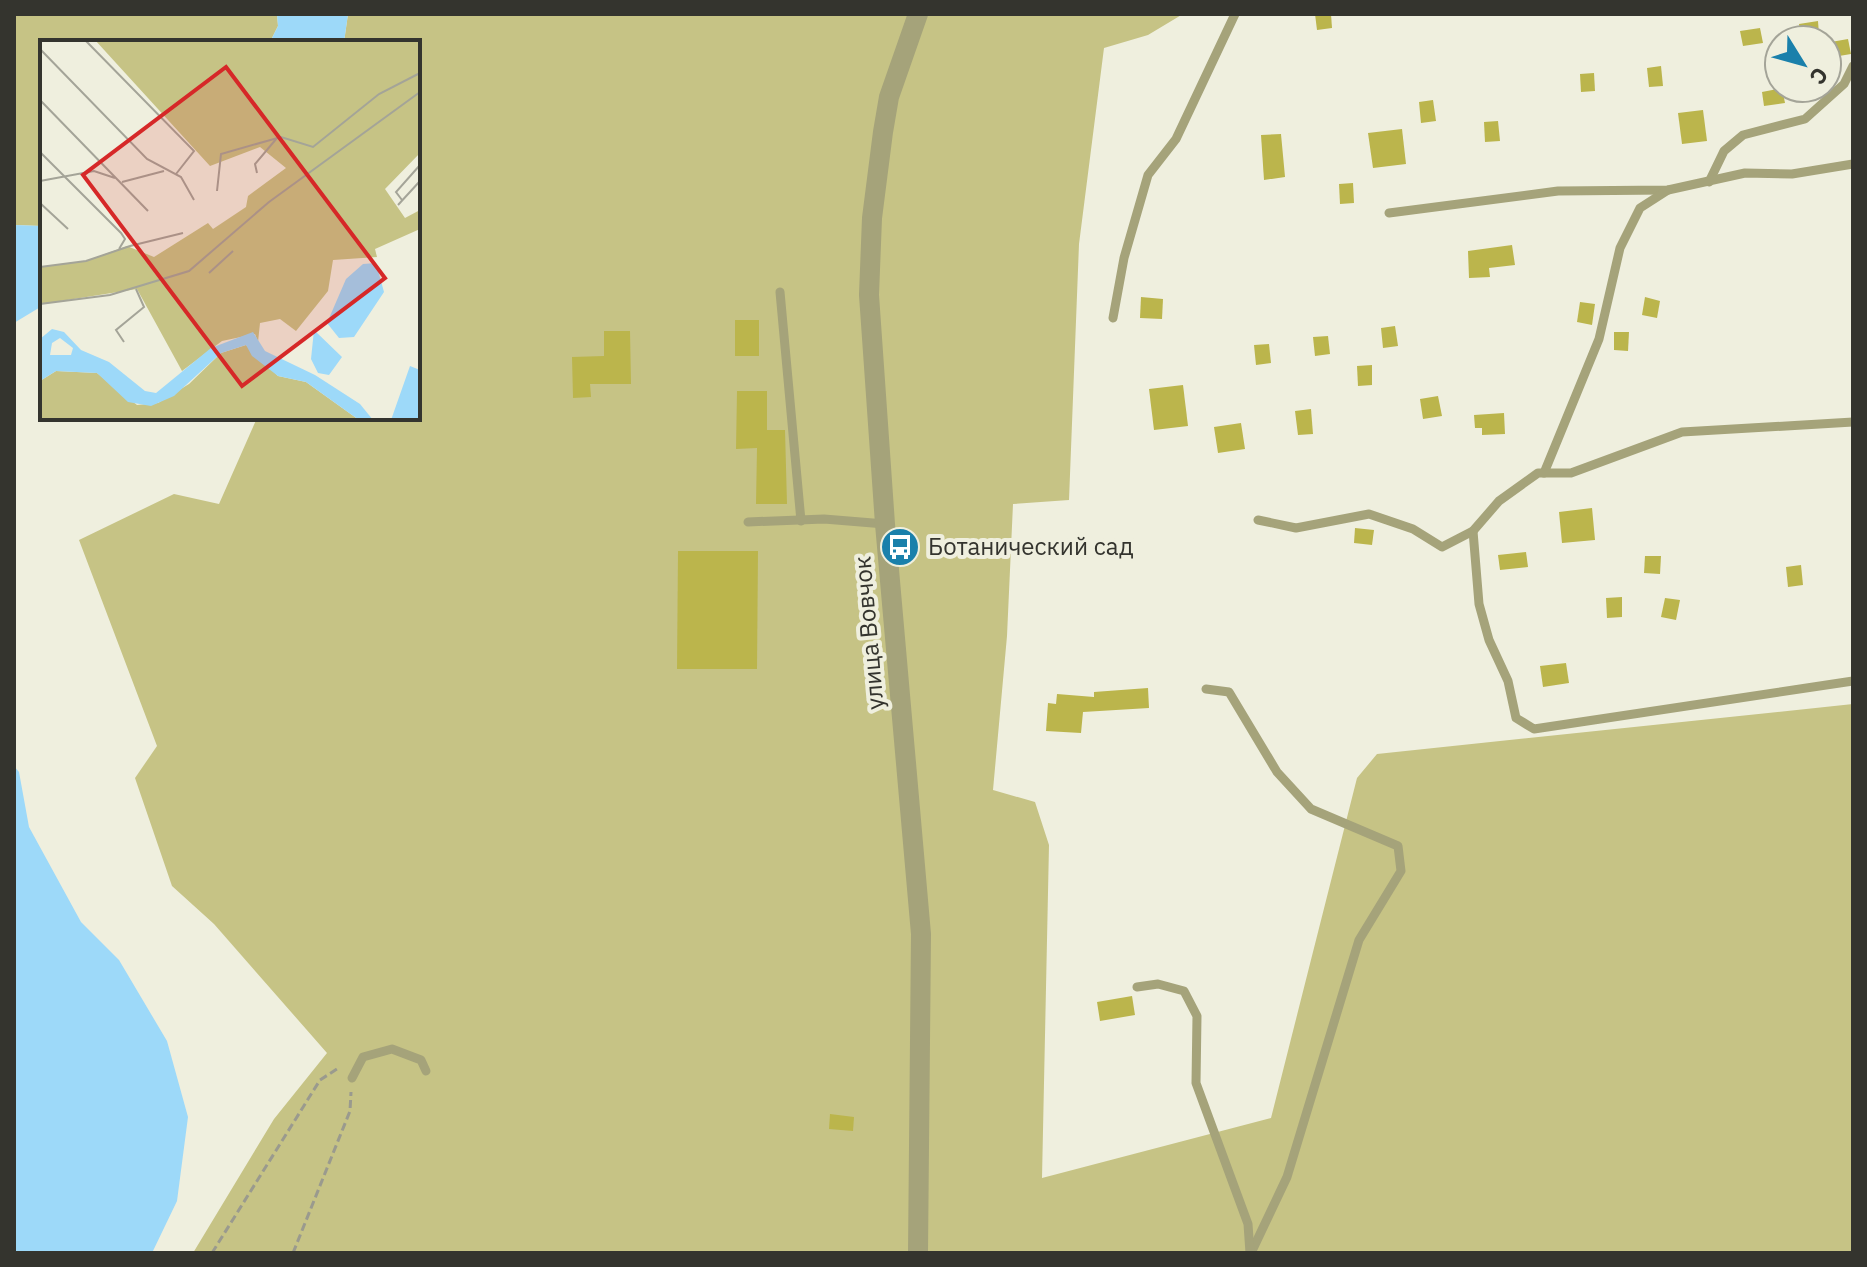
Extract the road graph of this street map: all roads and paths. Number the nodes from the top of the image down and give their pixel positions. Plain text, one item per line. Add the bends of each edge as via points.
1 (918, 14) edge
2 (1235, 14) edge
3 (1853, 66) edge
4 (1853, 164) edge
5 (1709, 182) junction
6 (1668, 190) junction
7 (1389, 213) dead end
8 (780, 292) dead end
9 (1113, 318) dead end
10 (1853, 422) edge
11 (1544, 473) junction
12 (1258, 520) dead end
13 (801, 521) junction
14 (748, 522) dead end
15 (885, 524) junction
16 (1473, 531) junction
17 (1853, 681) edge
18 (1206, 689) dead end
19 (1137, 987) dead end
20 (426, 1071) dead end
21 (352, 1078) junction
22 (212, 1253) edge
23 (293, 1253) edge
24 (918, 1253) edge
25 (1251, 1253) edge

1 - 15 street, улица Вовчок via 889,97 870,254
2 - 9 lane via 1176,139 1148,175
3 - 5 lane via 1844,84 1805,119 1743,135 1724,151
4 - 5 lane via 1792,174 1745,173
5 - 6 lane
6 - 7 lane via 1558,191
6 - 11 lane via 1640,208 1620,248 1599,339
8 - 13 lane
10 - 11 lane via 1682,432 1571,473
11 - 16 lane via 1499,501
12 - 16 lane via 1296,528 1369,514 1413,529 1442,547
13 - 14 lane
13 - 15 lane
15 - 24 street, улица Вовчок via 921,934
16 - 17 lane via 1479,604 1489,640 1508,681 1516,718 1534,729
18 - 25 lane via 1229,692 1277,772 1311,809 1398,846 1401,871 1359,940 1287,1177
19 - 25 lane via 1158,984 1184,991 1197,1016 1196,1083 1248,1224
20 - 21 lane via 421,1060 392,1049 363,1057
21 - 22 path via 337,1069 320,1080
21 - 23 path via 350,1111

